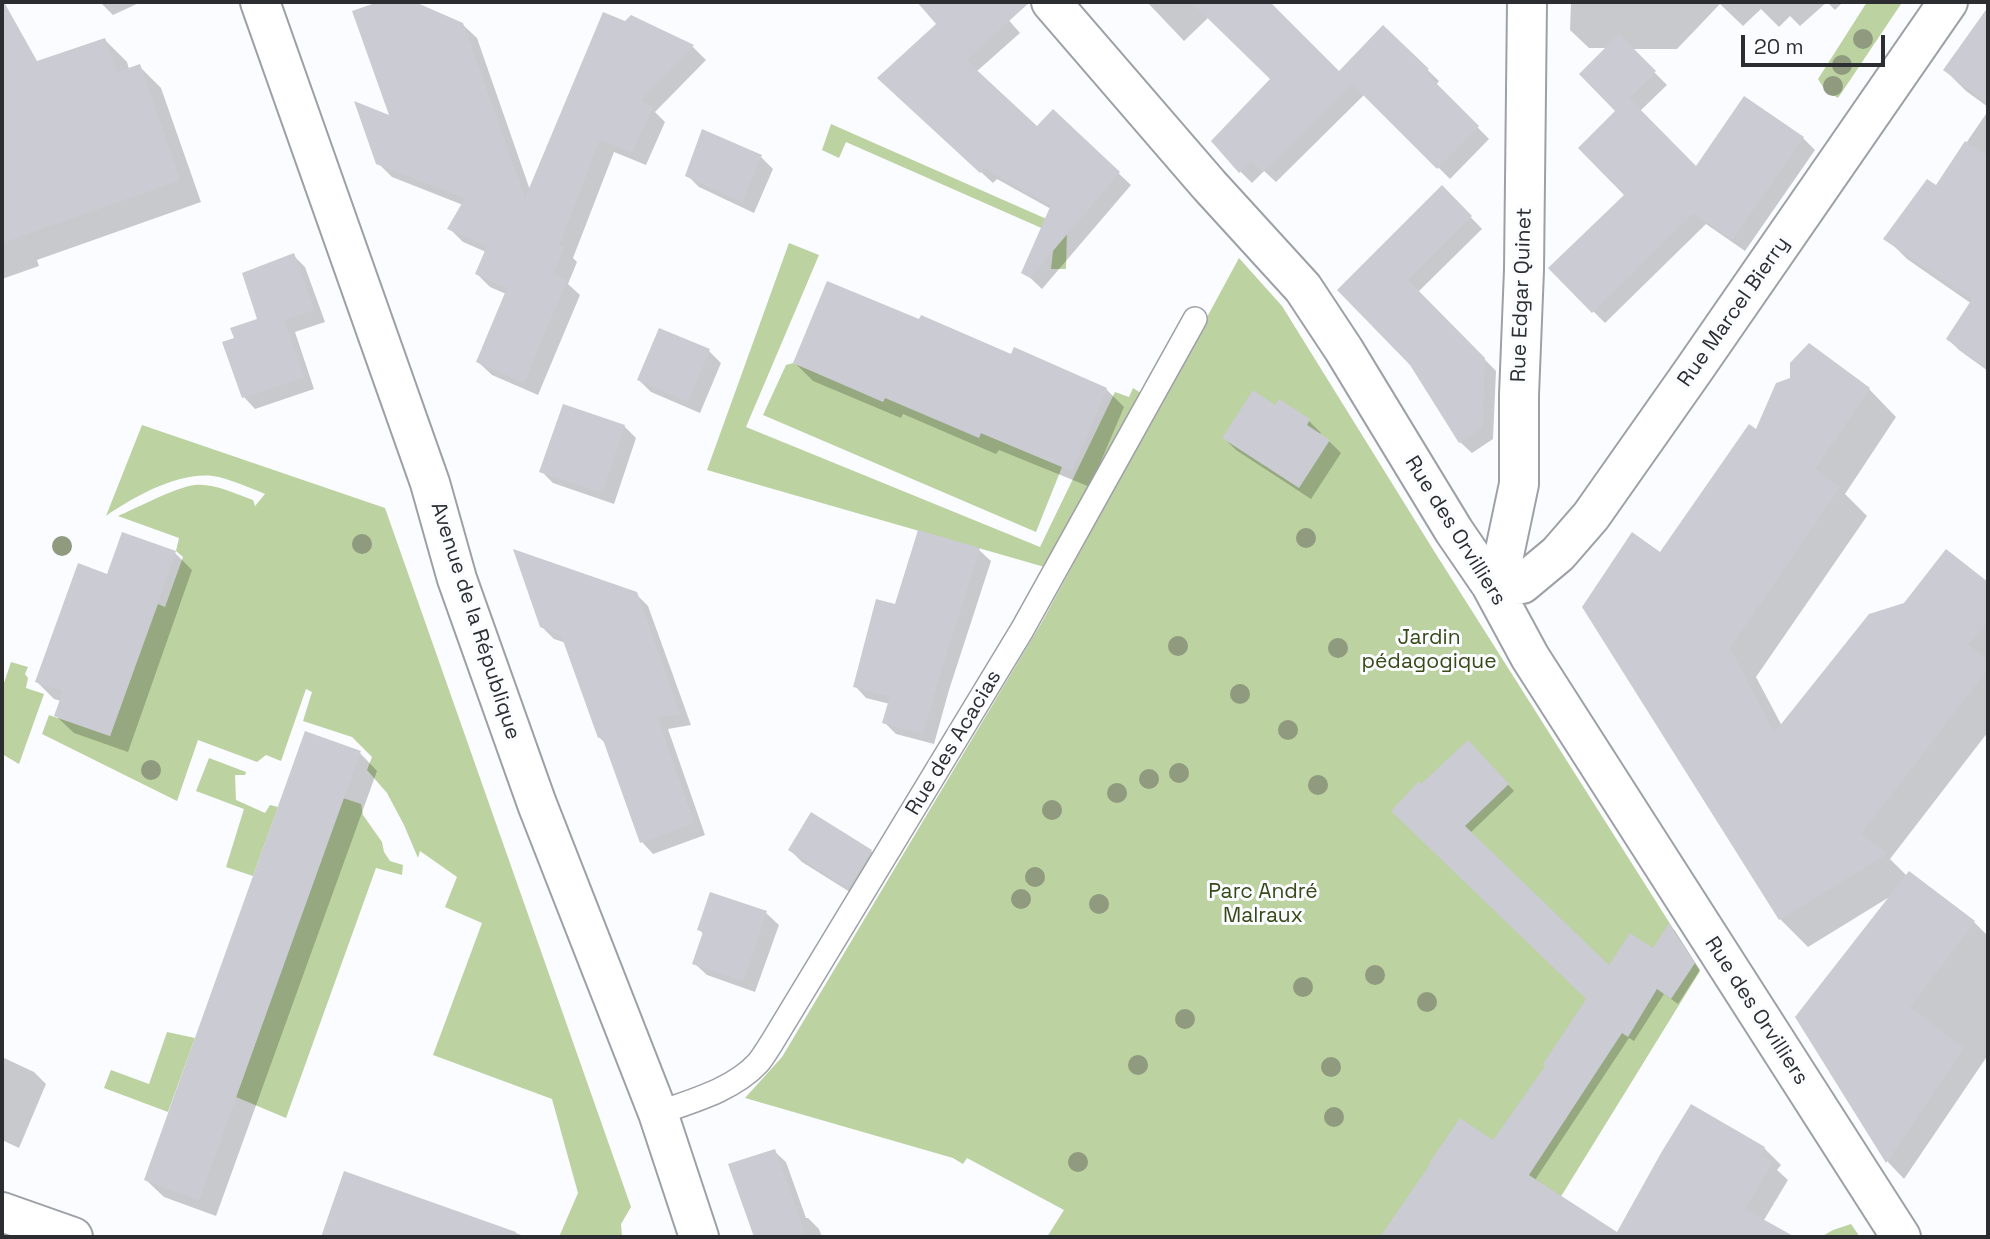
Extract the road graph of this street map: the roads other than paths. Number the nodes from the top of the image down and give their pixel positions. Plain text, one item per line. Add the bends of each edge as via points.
1 (260, 2) edge
2 (1051, 2) edge
3 (1527, 2) edge
4 (1948, 2) edge
5 (1195, 319) dead end
6 (1491, 584) junction
7 (658, 1113) junction
8 (2, 1212) edge
9 (73, 1237) edge
10 (699, 1237) edge
11 (1901, 1237) edge

1 - 7 street, Avenue de la République via 430,483 457,579 537,804
2 - 6 street, Rue des Orvilliers via 1303,288
3 - 6 street, Rue Edgar Quinet via 1518,484 1504,555
4 - 6 street, Rue Marcel Bierry via 1591,516 1558,554 1522,584
5 - 7 lane, Rue des Acacias via 1022,630 771,1044 757,1064 731,1084
6 - 11 street, Rue des Orvilliers via 1530,657
7 - 10 street, Avenue de la République
8 - 9 street

